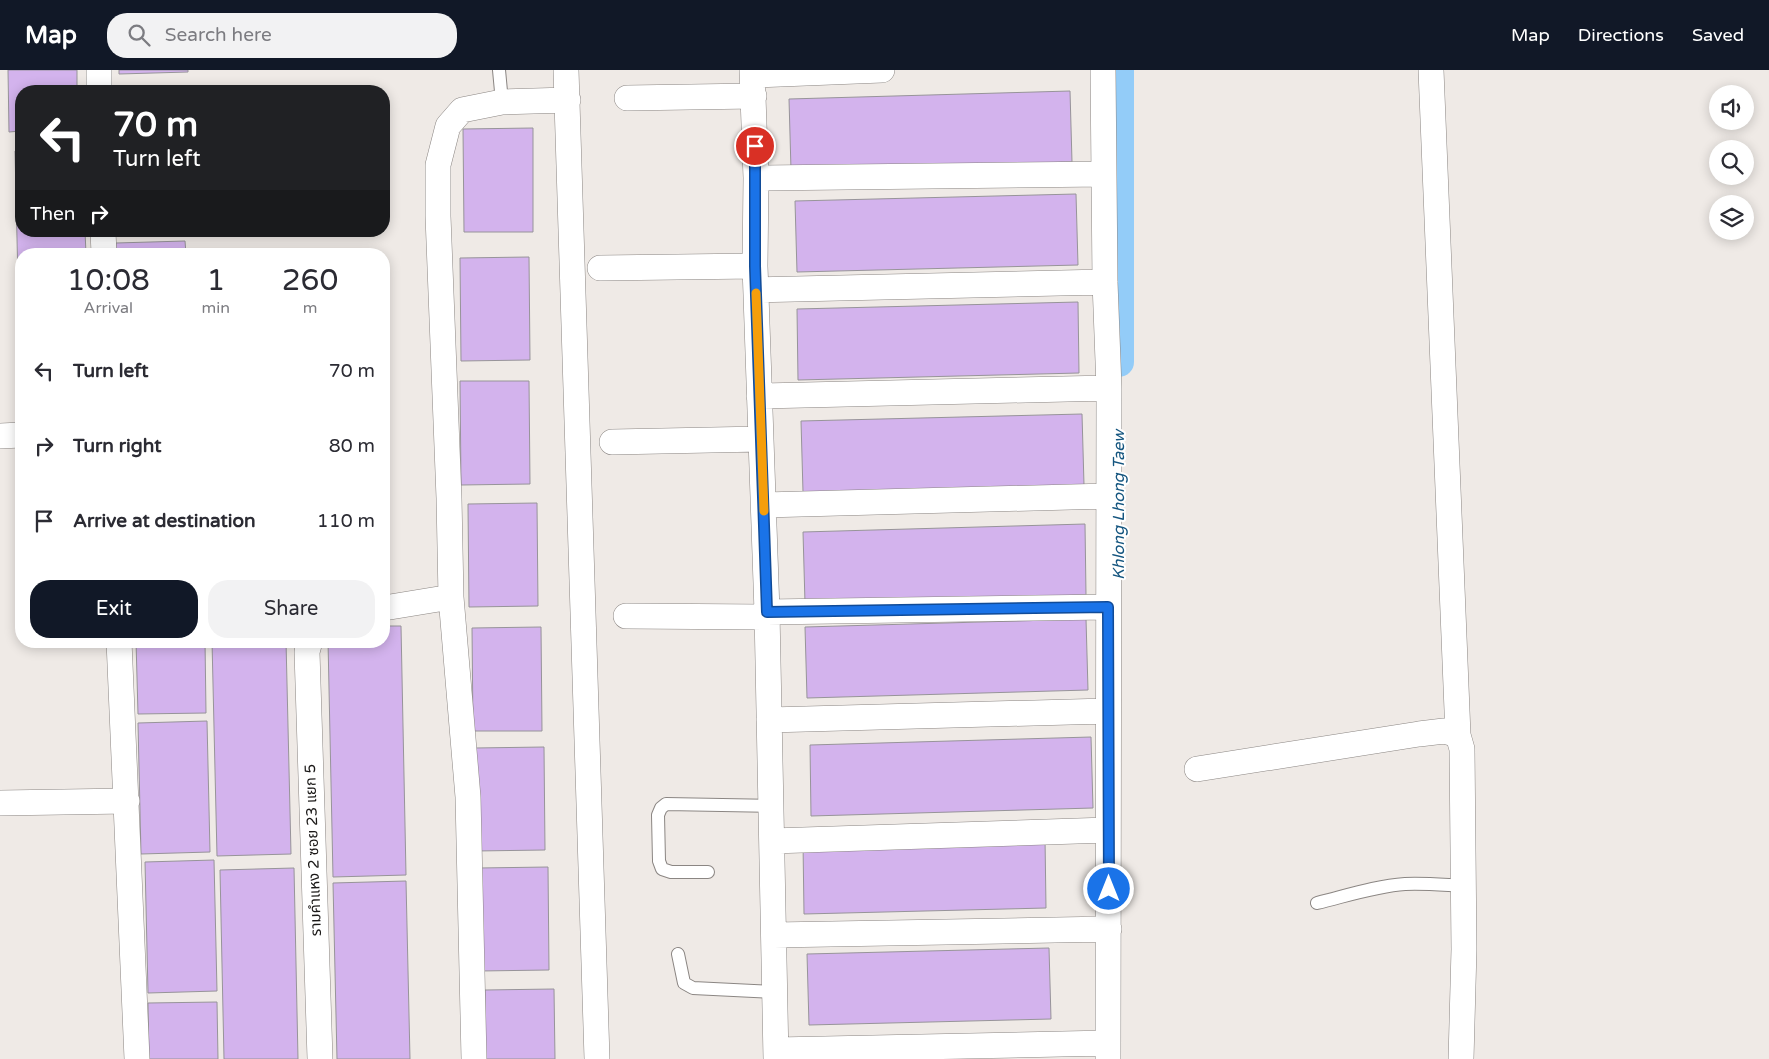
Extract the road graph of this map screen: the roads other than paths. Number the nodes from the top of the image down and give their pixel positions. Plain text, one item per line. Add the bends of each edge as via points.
1 (99, 70) edge
2 (499, 70) edge
3 (566, 70) edge
4 (882, 70) edge
5 (1103, 70) edge
6 (1431, 70) edge
7 (753, 81) edge
8 (99, 85) edge
9 (627, 98) dead end
10 (568, 100) junction
11 (502, 102) junction
12 (1104, 174) junction
13 (756, 178) junction
14 (600, 268) dead end
15 (755, 278) junction
16 (1105, 282) junction
17 (1108, 388) junction
18 (759, 396) junction
19 (0, 436) edge
20 (15, 436) edge
21 (760, 439) junction
22 (612, 442) dead end
23 (1108, 496) junction
24 (764, 505) junction
25 (452, 597) junction
26 (390, 607) edge
27 (1108, 607) junction
28 (767, 614) junction
29 (626, 616) dead end
30 (119, 648) edge
31 (308, 648) edge
32 (1107, 711) junction
33 (769, 720) junction
34 (1458, 736) junction
35 (1197, 768) dead end
36 (127, 801) junction
37 (0, 803) edge
38 (771, 806) junction
39 (1108, 830) junction
40 (772, 840) junction
41 (708, 872) dead end
42 (1464, 886) junction
43 (1317, 903) dead end
44 (1109, 929) junction
45 (774, 935) junction
46 (678, 954) dead end
47 (775, 992) junction
48 (1108, 1051) edge
49 (776, 1055) edge
50 (137, 1059) edge
51 (320, 1059) edge
52 (474, 1059) edge
53 (597, 1059) edge
54 (1461, 1059) edge

1 - 8 street
2 - 11 lane
3 - 10 street
4 - 7 street
5 - 12 street
6 - 34 street
7 - 9 street
7 - 13 street
10 - 11 street
10 - 53 street
11 - 25 street via 462,110 448,126 438,165
12 - 13 street
12 - 16 street
13 - 15 street
14 - 15 street
15 - 16 street
15 - 18 street
16 - 17 street
17 - 18 street
17 - 23 street
18 - 21 street
19 - 20 street
21 - 22 street
21 - 24 street
23 - 24 street
23 - 27 street
24 - 28 street
25 - 26 street
25 - 52 street via 468,797
27 - 28 street
27 - 32 street
28 - 29 street
28 - 33 street
30 - 36 street
31 - 51 street, รามคำแหง 2 ซอย 23 แยก 5
32 - 33 street
32 - 39 street
33 - 38 street
34 - 35 street via 1444,731 1419,734
34 - 42 street via 1462,748
36 - 37 street
36 - 50 street
38 - 40 street
38 - 41 lane via 666,804 661,808 658,815 662,869
39 - 40 street
39 - 44 street
40 - 45 street
42 - 43 lane via 1403,884
42 - 54 street
44 - 45 street
44 - 48 street
45 - 47 street
46 - 47 lane via 684,983 693,988
47 - 49 street
48 - 49 street

